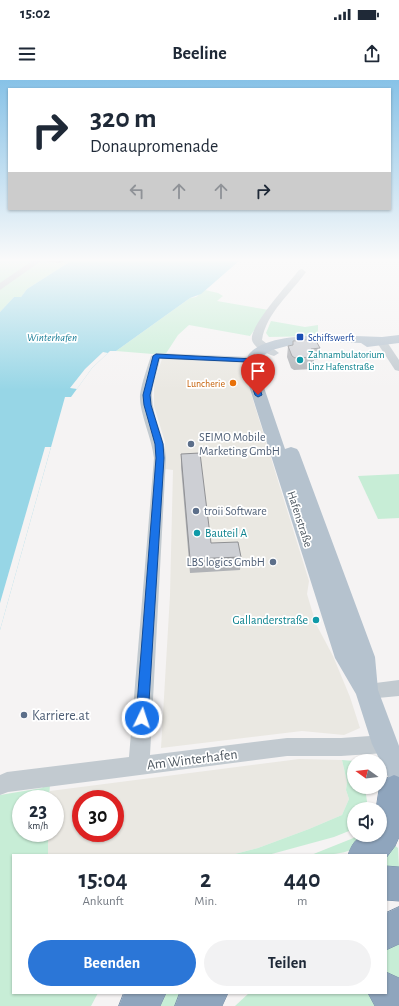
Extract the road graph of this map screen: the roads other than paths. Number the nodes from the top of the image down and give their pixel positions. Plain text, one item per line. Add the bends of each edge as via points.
1 (278, 304) edge
2 (399, 339) edge
3 (381, 341) junction
4 (269, 350) junction
5 (251, 360) junction
6 (399, 368) edge
7 (399, 688) edge
8 (367, 691) junction
9 (385, 744) junction
10 (139, 765) junction
11 (0, 785) edge
12 (398, 791) edge
13 (365, 854) edge
14 (387, 883) edge
15 (399, 884) edge
16 (399, 925) edge
17 (387, 931) edge
18 (387, 992) edge
19 (145, 994) edge
20 (207, 994) edge
21 (399, 1001) edge
22 (138, 1006) edge
23 (194, 1006) edge

1 - 4 street via 261,327 256,339
2 - 3 main road
3 - 4 main road
3 - 6 street
4 - 5 main road via 258,352
4 - 8 main road, Hafenstraße via 269,356 264,364 264,375 364,657
5 - 8 main road, Hafenstraße via 252,375 346,658
5 - 10 street via 156,356 148,383 147,405 155,428 160,458
7 - 8 street
8 - 9 main road, Hafenstraße
9 - 10 street, Am Winterhafen via 287,747
9 - 12 main road, Hafenstraße
10 - 11 street, Am Winterhafen
12 - 13 highway via 386,834
14 - 15 highway
16 - 17 highway
18 - 21 highway
19 - 22 highway
20 - 23 highway

